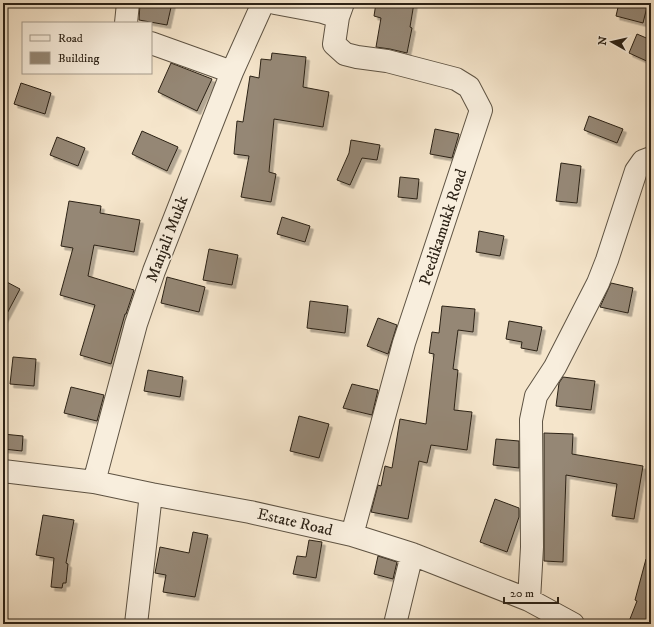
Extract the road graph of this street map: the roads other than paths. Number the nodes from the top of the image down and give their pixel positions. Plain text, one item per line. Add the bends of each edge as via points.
1 (128, 3) edge
2 (263, 3) edge
3 (275, 3) edge
4 (341, 10) edge
5 (126, 22) edge
6 (152, 43) edge
7 (232, 72) junction
8 (651, 158) edge
9 (3, 471) edge
10 (94, 482) junction
11 (151, 494) junction
12 (352, 535) junction
13 (412, 554) junction
14 (529, 600) junction
15 (561, 621) edge
16 (136, 624) edge
17 (395, 624) edge

1 - 5 street
2 - 7 street, Manjali Mukk
3 - 4 street via 323,12
4 - 12 street, Peedikamukk Road via 334,44 345,54 387,61 456,79 469,87 481,110 404,343
6 - 7 street
7 - 10 street, Manjali Mukk via 154,271 136,324
8 - 14 street via 643,161 636,171 598,283 555,367 536,396 531,420 532,547
9 - 10 street, Estate Road
10 - 11 street, Estate Road
11 - 12 street, Estate Road via 250,512
11 - 16 street
12 - 13 street, Estate Road
13 - 14 street, Estate Road
13 - 17 street
14 - 15 street, Estate Road

